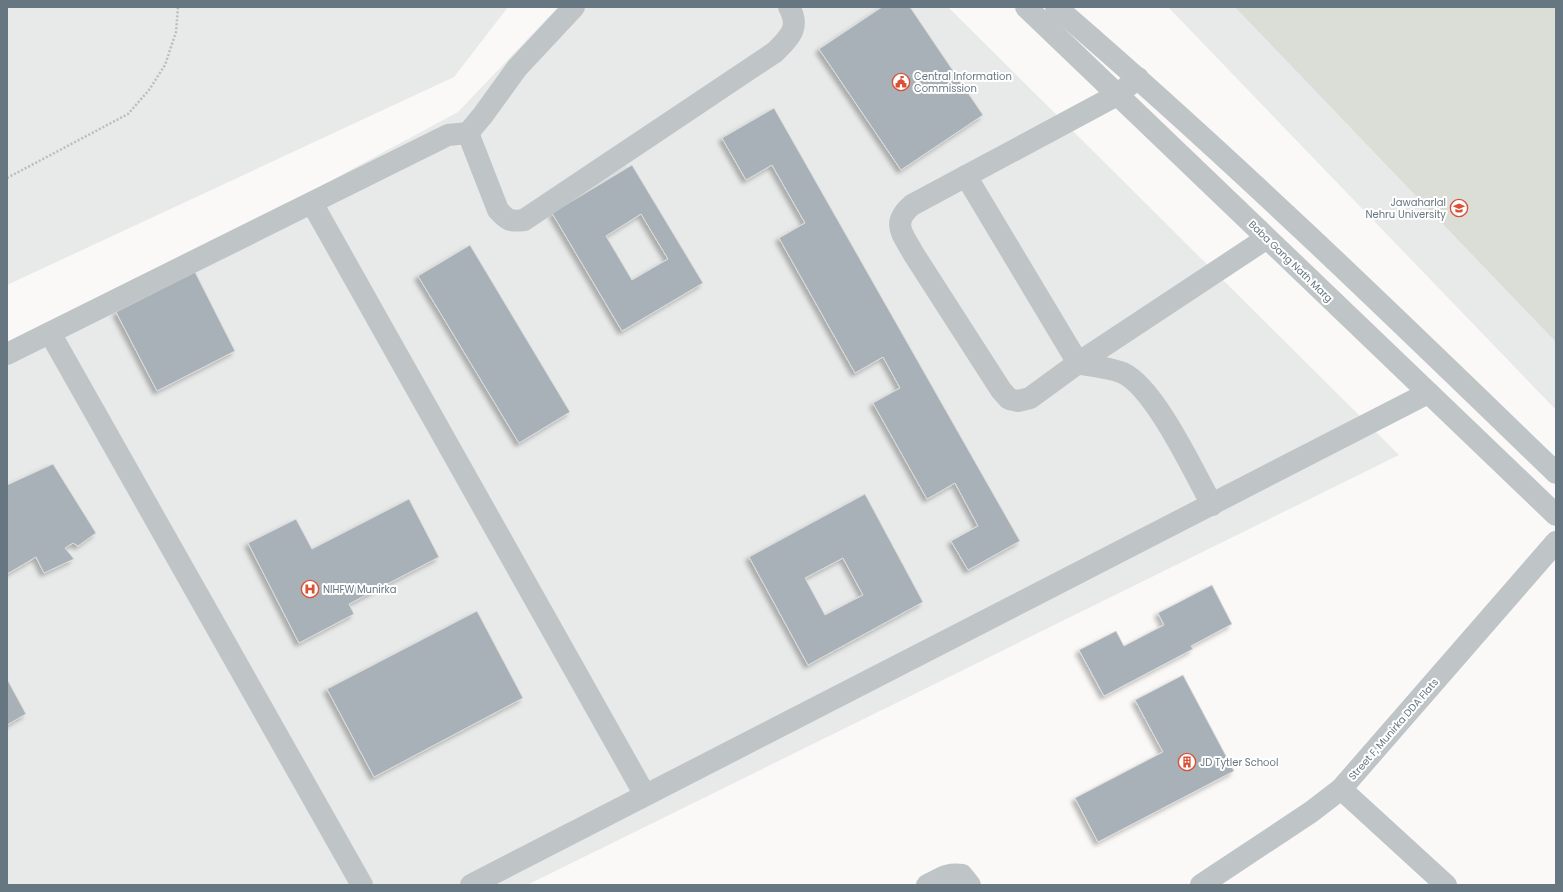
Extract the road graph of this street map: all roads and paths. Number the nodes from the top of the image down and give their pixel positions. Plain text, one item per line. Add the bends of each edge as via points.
1 (178, 7) edge
2 (574, 7) edge
3 (789, 7) edge
4 (1026, 7) edge
5 (1056, 7) edge
6 (1138, 78) junction
7 (1117, 95) junction
8 (468, 133) junction
9 (966, 176) junction
10 (7, 178) edge
11 (312, 203) junction
12 (1267, 238) junction
13 (50, 333) junction
14 (7, 354) edge
15 (1078, 363) junction
16 (1428, 393) junction
17 (1556, 473) edge
18 (1212, 504) junction
19 (1556, 515) edge
20 (1556, 542) edge
21 (1340, 789) junction
22 (645, 796) junction
23 (362, 885) edge
24 (471, 885) edge
25 (927, 885) edge
26 (970, 885) edge
27 (1201, 885) edge
28 (1446, 885) edge

1 - 10 path via 176,32 165,64 149,90 128,114
2 - 8 street via 517,68
3 - 8 street via 795,26 790,37 775,52 524,220 514,222 498,210
4 - 7 street, Baba Gang Nath Marg
5 - 6 street
6 - 7 street
6 - 17 street
7 - 9 street
7 - 12 street, Baba Gang Nath Marg
8 - 11 street via 448,135
9 - 15 street
9 - 15 street via 912,204 905,211 900,220 901,230 913,253 1009,399 1018,401 1030,398
11 - 13 street
11 - 22 street
12 - 15 street
12 - 16 street, Baba Gang Nath Marg
13 - 14 street
13 - 23 street
15 - 18 street via 1122,373 1136,382 1149,396 1177,439
16 - 18 street
16 - 19 street, Baba Gang Nath Marg
18 - 22 street
20 - 21 street, Street F, Munirka DDA Flats
21 - 27 street, Street F, Munirka DDA Flats via 1311,812
21 - 28 street
22 - 24 street
25 - 26 street via 952,874 962,875

